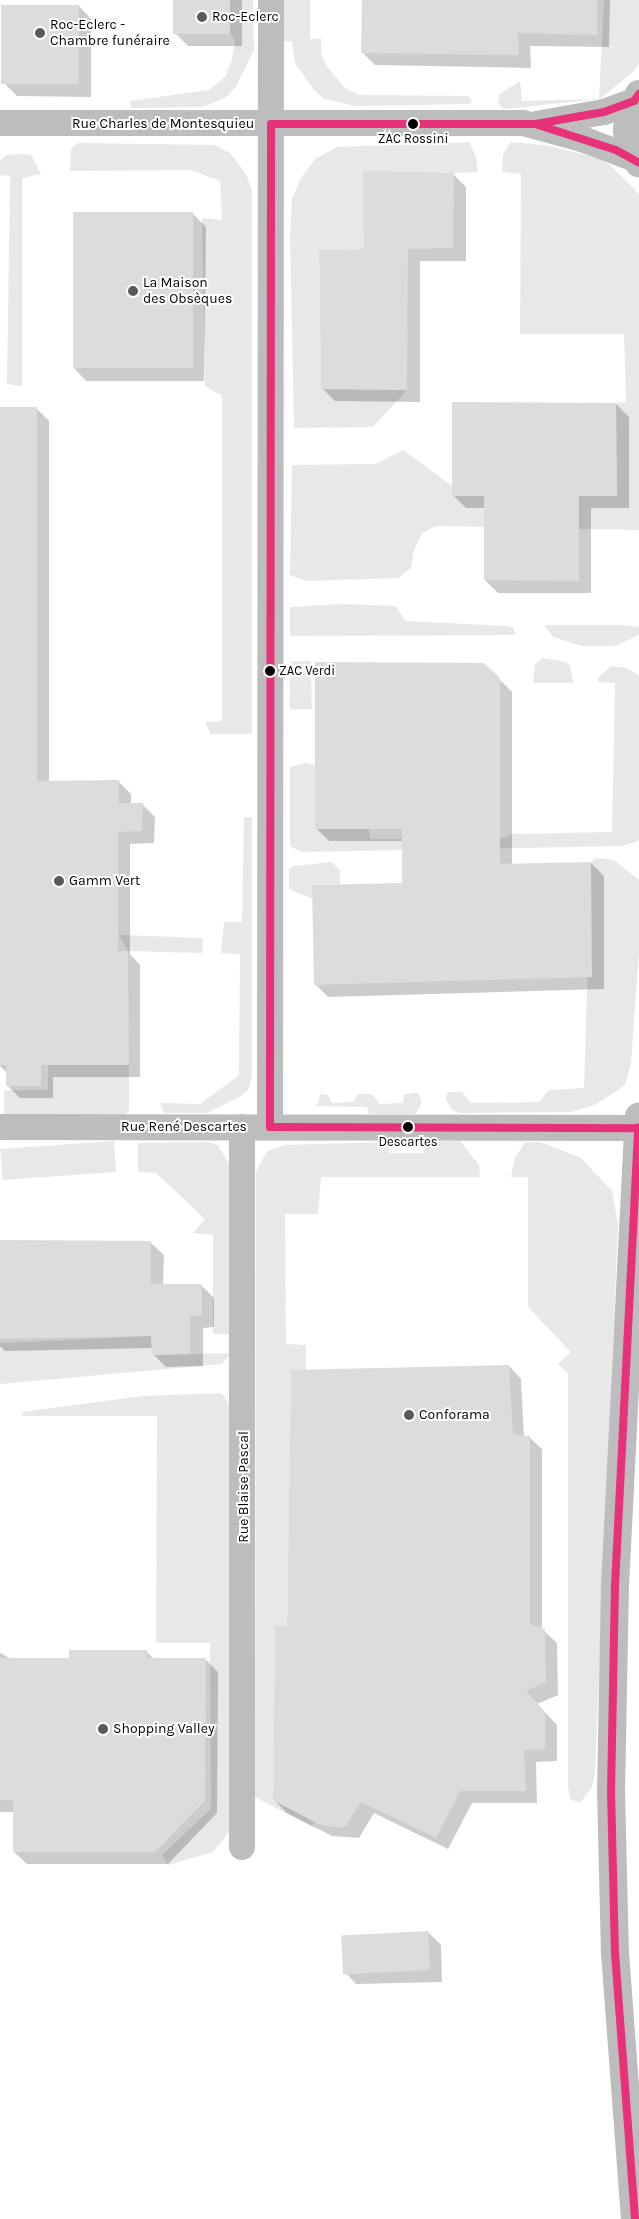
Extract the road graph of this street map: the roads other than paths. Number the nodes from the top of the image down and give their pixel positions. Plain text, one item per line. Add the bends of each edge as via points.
1 (271, 0) edge
2 (637, 97) edge
3 (0, 124) edge
4 (271, 124) junction
5 (535, 124) junction
6 (637, 161) edge
7 (639, 1122) edge
8 (0, 1127) edge
9 (242, 1127) junction
10 (270, 1127) junction
11 (242, 1848) dead end
12 (635, 2219) edge

1 - 4 street
2 - 5 street, Rue Charles de Montesquieu via 604,112
2 - 6 street via 627,130
3 - 4 street, Rue Charles de Montesquieu
4 - 5 street, Rue Charles de Montesquieu
4 - 10 street
5 - 6 street, Rue Charles de Montesquieu
7 - 10 street, Rue René Descartes
7 - 12 street via 615,1586 611,1793 616,1963
8 - 9 street, Rue René Descartes
9 - 10 street, Rue René Descartes
9 - 11 street, Rue Blaise Pascal

